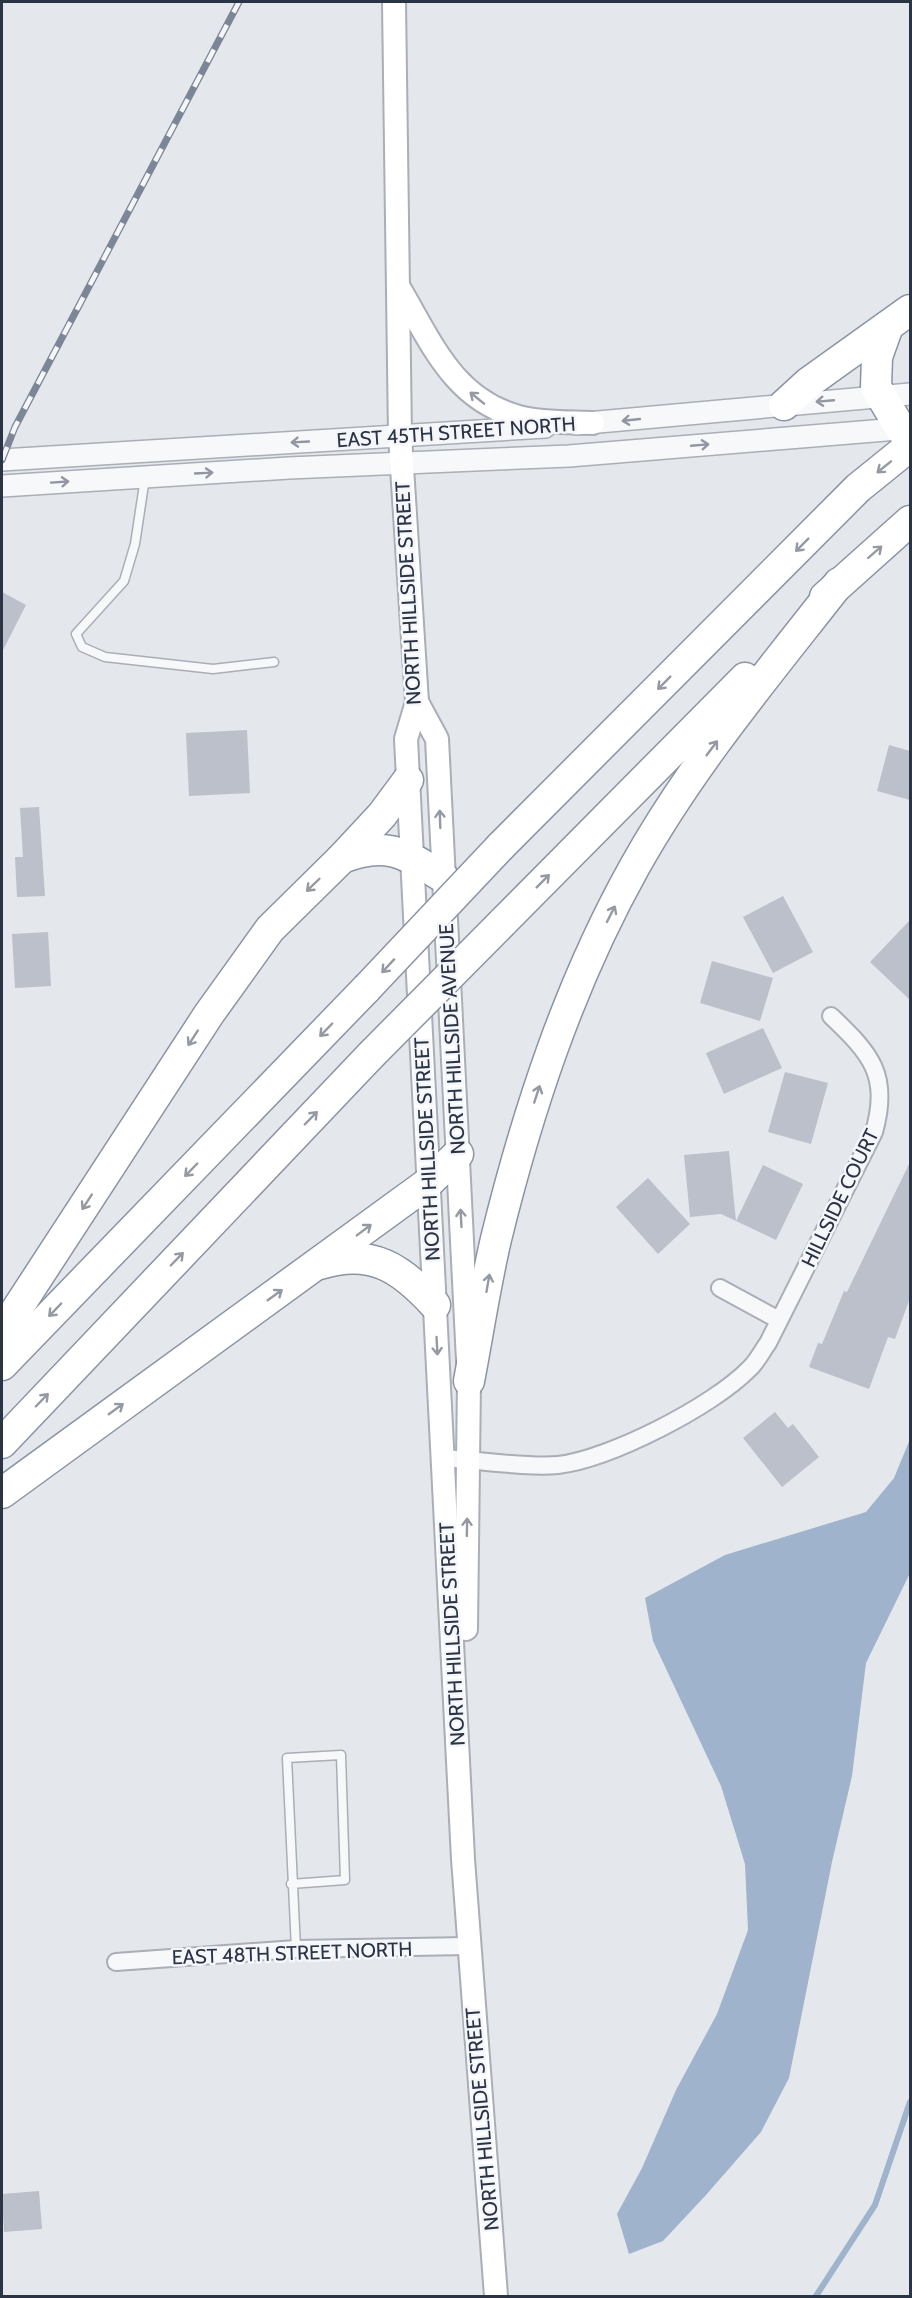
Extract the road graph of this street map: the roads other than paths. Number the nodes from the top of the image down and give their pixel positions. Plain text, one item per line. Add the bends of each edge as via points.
1 (393, 2) edge
2 (398, 285) junction
3 (899, 318) edge
4 (897, 395) edge
5 (784, 405) junction
6 (593, 423) junction
7 (907, 434) edge
8 (400, 436) junction
9 (2, 460) edge
10 (402, 465) junction
11 (146, 476) junction
12 (2, 486) edge
13 (910, 521) edge
14 (840, 583) junction
15 (274, 662) dead end
16 (417, 702) junction
17 (408, 780) junction
18 (342, 858) junction
19 (413, 859) junction
20 (443, 877) junction
21 (831, 1016) dead end
22 (458, 1154) junction
23 (428, 1183) junction
24 (317, 1265) junction
25 (720, 1288) dead end
26 (435, 1305) junction
27 (779, 1320) junction
28 (2, 1332) edge
29 (2, 1365) edge
30 (469, 1381) junction
31 (2, 1443) edge
32 (443, 1458) junction
33 (468, 1459) junction
34 (2, 1493) edge
35 (463, 1837) junction
36 (291, 1884) junction
37 (468, 1946) junction
38 (296, 1948) junction
39 (116, 1962) dead end
40 (496, 2296) edge

1 - 2 main road, NORTH HILLSIDE STREET
6 -> 2 main road via 521,418 485,404 459,384
2 - 8 main road, NORTH HILLSIDE STREET
3 - 4 highway via 877,357 876,387
3 - 5 highway via 808,383
4 -> 5 street, EAST 45TH STREET NORTH
4 - 7 highway
5 -> 6 street, EAST 45TH STREET NORTH
6 - 8 street, EAST 45TH STREET NORTH
10 -> 7 street, EAST 45TH STREET NORTH
7 -> 29 highway, bridge via 858,488 500,847
8 -> 9 street, EAST 45TH STREET NORTH
8 - 10 main road, NORTH HILLSIDE STREET
11 -> 10 street, EAST 45TH STREET NORTH
10 - 16 main road, NORTH HILLSIDE STREET
12 -> 11 street, EAST 45TH STREET NORTH
11 - 15 lane via 135,544 124,582 76,634 82,647 105,657 213,669
14 -> 13 highway
30 -> 14 highway via 496,1241 518,1154 559,1027 593,949 635,866 693,773
31 -> 14 highway, bridge via 371,1055
16 - 17 main road, NORTH HILLSIDE STREET via 406,739
20 -> 16 main road, NORTH HILLSIDE AVENUE via 437,739
17 - 18 highway
17 - 19 main road, NORTH HILLSIDE STREET
18 - 19 highway via 364,849
18 -> 28 highway via 270,928 209,1014
19 - 20 highway
19 - 23 main road, NORTH HILLSIDE STREET
20 - 22 main road, NORTH HILLSIDE AVENUE
21 - 27 street, HILLSIDE COURT via 870,1056 881,1090 880,1110 874,1132
22 - 23 highway
30 -> 22 main road, NORTH HILLSIDE AVENUE
24 -> 23 highway
23 - 26 main road, NORTH HILLSIDE STREET
24 - 26 highway via 352,1258 374,1260 412,1280
34 -> 24 highway
25 - 27 street
26 -> 32 main road, NORTH HILLSIDE STREET
27 - 33 street, HILLSIDE COURT via 751,1368 725,1391 696,1410 608,1451 580,1462 555,1465
30 - 33 main road, NORTH HILLSIDE AVENUE
32 - 33 street, HILLSIDE COURT
32 - 35 main road, NORTH HILLSIDE STREET
35 -> 33 main road, NORTH HILLSIDE AVENUE
35 - 37 main road, NORTH HILLSIDE STREET
36 - 36 lane via 287,1758 341,1755 345,1880
36 - 38 lane
37 - 38 street, EAST 48TH STREET NORTH
37 - 40 main road, NORTH HILLSIDE STREET
38 - 39 street, EAST 48TH STREET NORTH

